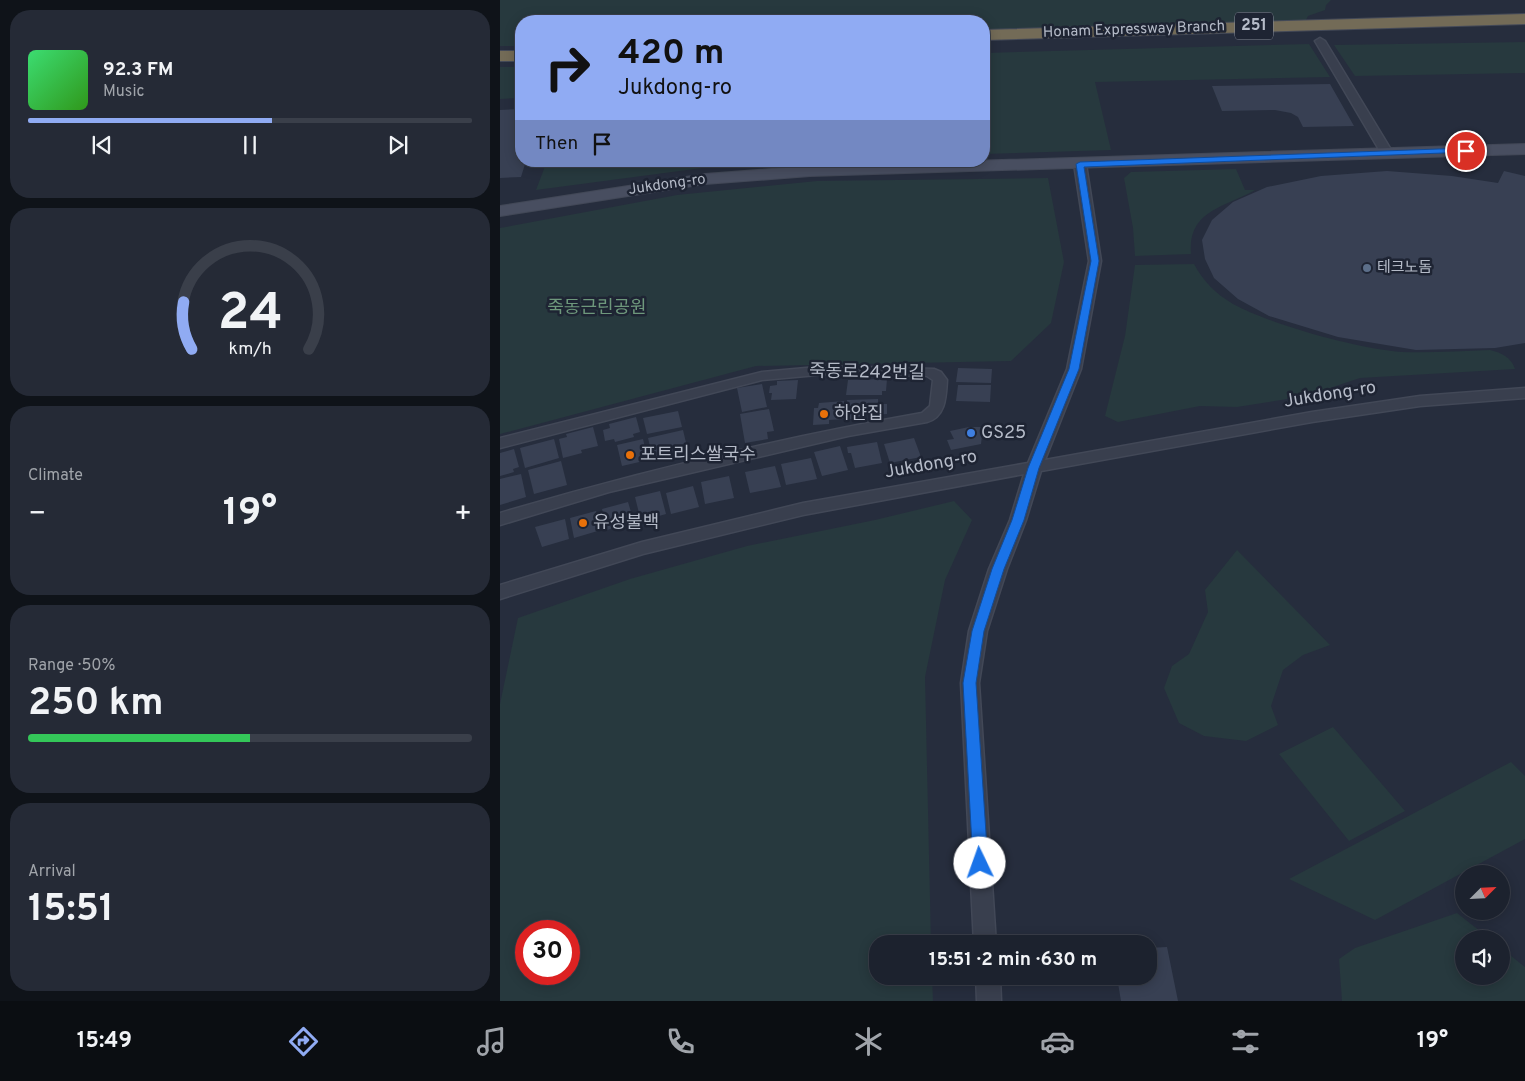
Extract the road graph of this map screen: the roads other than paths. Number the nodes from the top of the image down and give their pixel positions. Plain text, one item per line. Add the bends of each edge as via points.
1 (1525, 19) edge
2 (1525, 25) edge
3 (990, 35) edge
4 (990, 41) edge
5 (1320, 41) dead end
6 (500, 50) edge
7 (515, 50) edge
8 (500, 56) edge
9 (515, 56) edge
10 (1525, 149) edge
11 (1387, 153) junction
12 (1080, 164) junction
13 (990, 166) edge
14 (964, 167) edge
15 (500, 211) edge
16 (1525, 393) edge
17 (500, 444) edge
18 (1034, 468) junction
19 (500, 519) edge
20 (500, 592) edge
21 (984, 935) edge
22 (988, 985) edge
23 (989, 1001) edge

1 - 3 highway, Honam Expressway Branch / 251
2 - 4 highway, Honam Expressway Branch / 251
5 - 11 street
6 - 7 highway
8 - 9 highway
10 - 11 street, Jukdong-ro
11 - 12 street, Jukdong-ro
12 - 13 street, Jukdong-ro
12 - 18 street via 1095,261 1074,369
14 - 15 street, Jukdong-ro via 810,171 705,179
16 - 18 street, Jukdong-ro via 1420,401 1294,420
17 - 19 street, 죽동로242번길 via 762,376 828,370 929,372 940,380 937,407 927,417 848,431 608,487
18 - 20 street, Jukdong-ro via 803,509 642,548
18 - 21 street via 978,631 970,683
22 - 23 street

